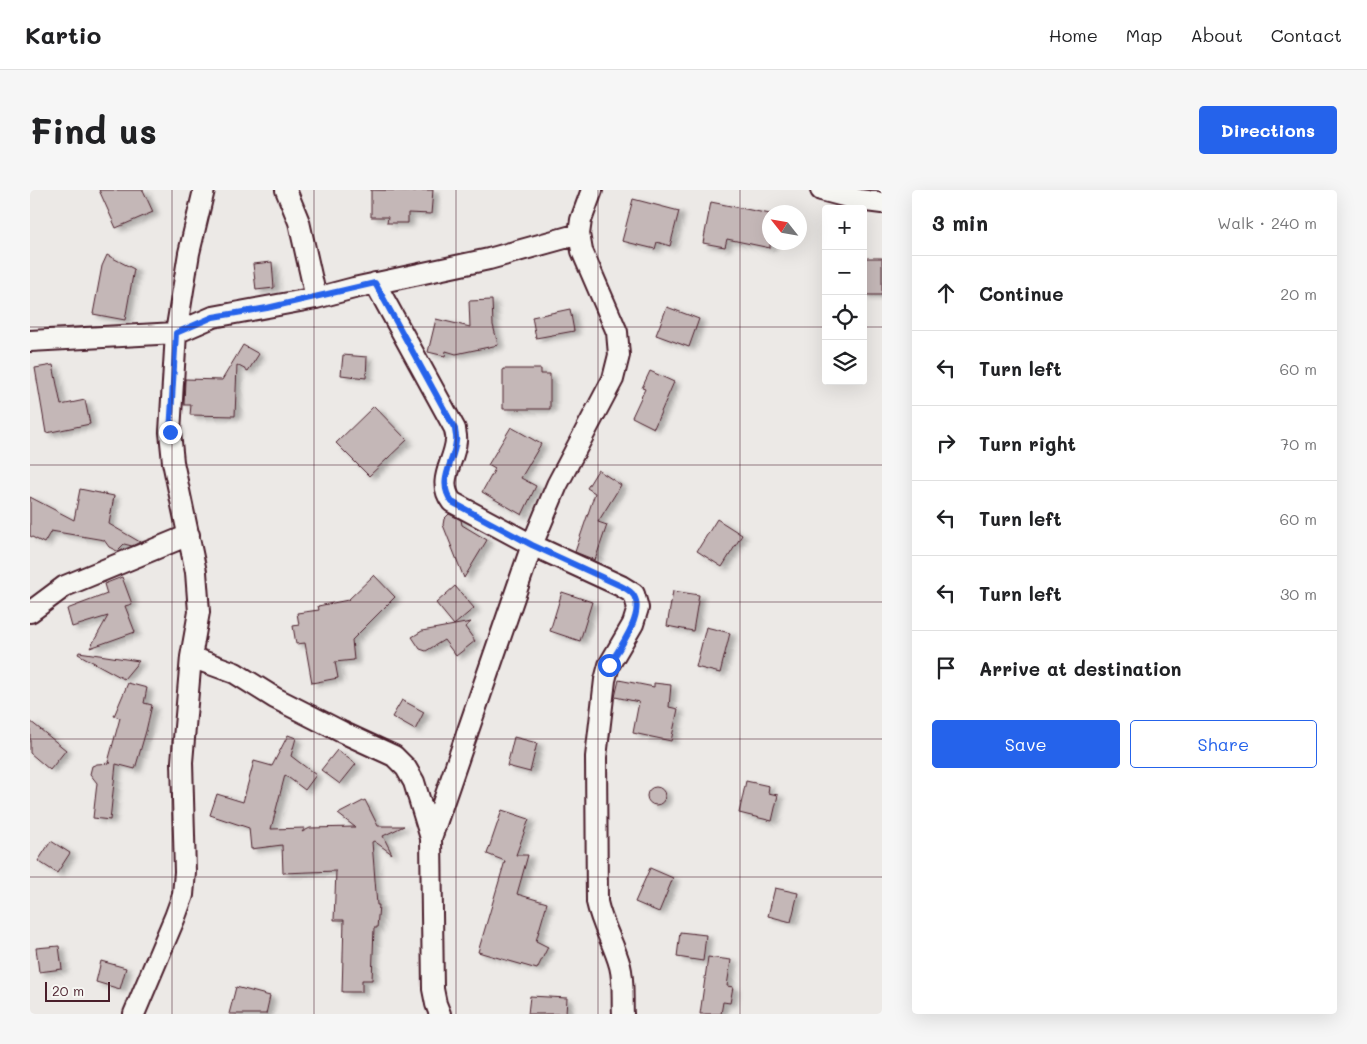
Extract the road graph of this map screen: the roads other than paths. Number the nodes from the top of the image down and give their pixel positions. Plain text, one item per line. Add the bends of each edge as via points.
1 (204, 190) edge
2 (286, 190) edge
3 (592, 190) edge
4 (821, 190) edge
5 (855, 195) edge
6 (882, 203) edge
7 (579, 234) junction
8 (375, 283) junction
9 (316, 298) junction
10 (176, 333) junction
11 (30, 341) edge
12 (189, 535) junction
13 (532, 545) junction
14 (34, 605) edge
15 (191, 657) junction
16 (431, 838) junction
17 (134, 1014) edge
18 (440, 1014) edge
19 (623, 1014) edge

1 - 10 street via 189,253
2 - 9 street via 299,222
3 - 7 street
4 - 5 street
5 - 6 street
7 - 8 street via 489,259
7 - 13 street via 582,250 617,332 619,355 613,380 557,485
8 - 9 street
8 - 13 street via 455,429 456,440 445,482 446,494 452,502
9 - 10 street via 213,317
10 - 11 street
10 - 12 street via 170,432
12 - 14 street via 65,586
12 - 15 street via 199,612
13 - 16 street
13 - 19 street via 621,586 634,594 638,608 633,624 609,665 596,757 596,902 620,968
15 - 16 street via 235,673 334,728 394,756 414,782
15 - 17 street via 182,762 186,872 183,895
16 - 18 street via 433,980

